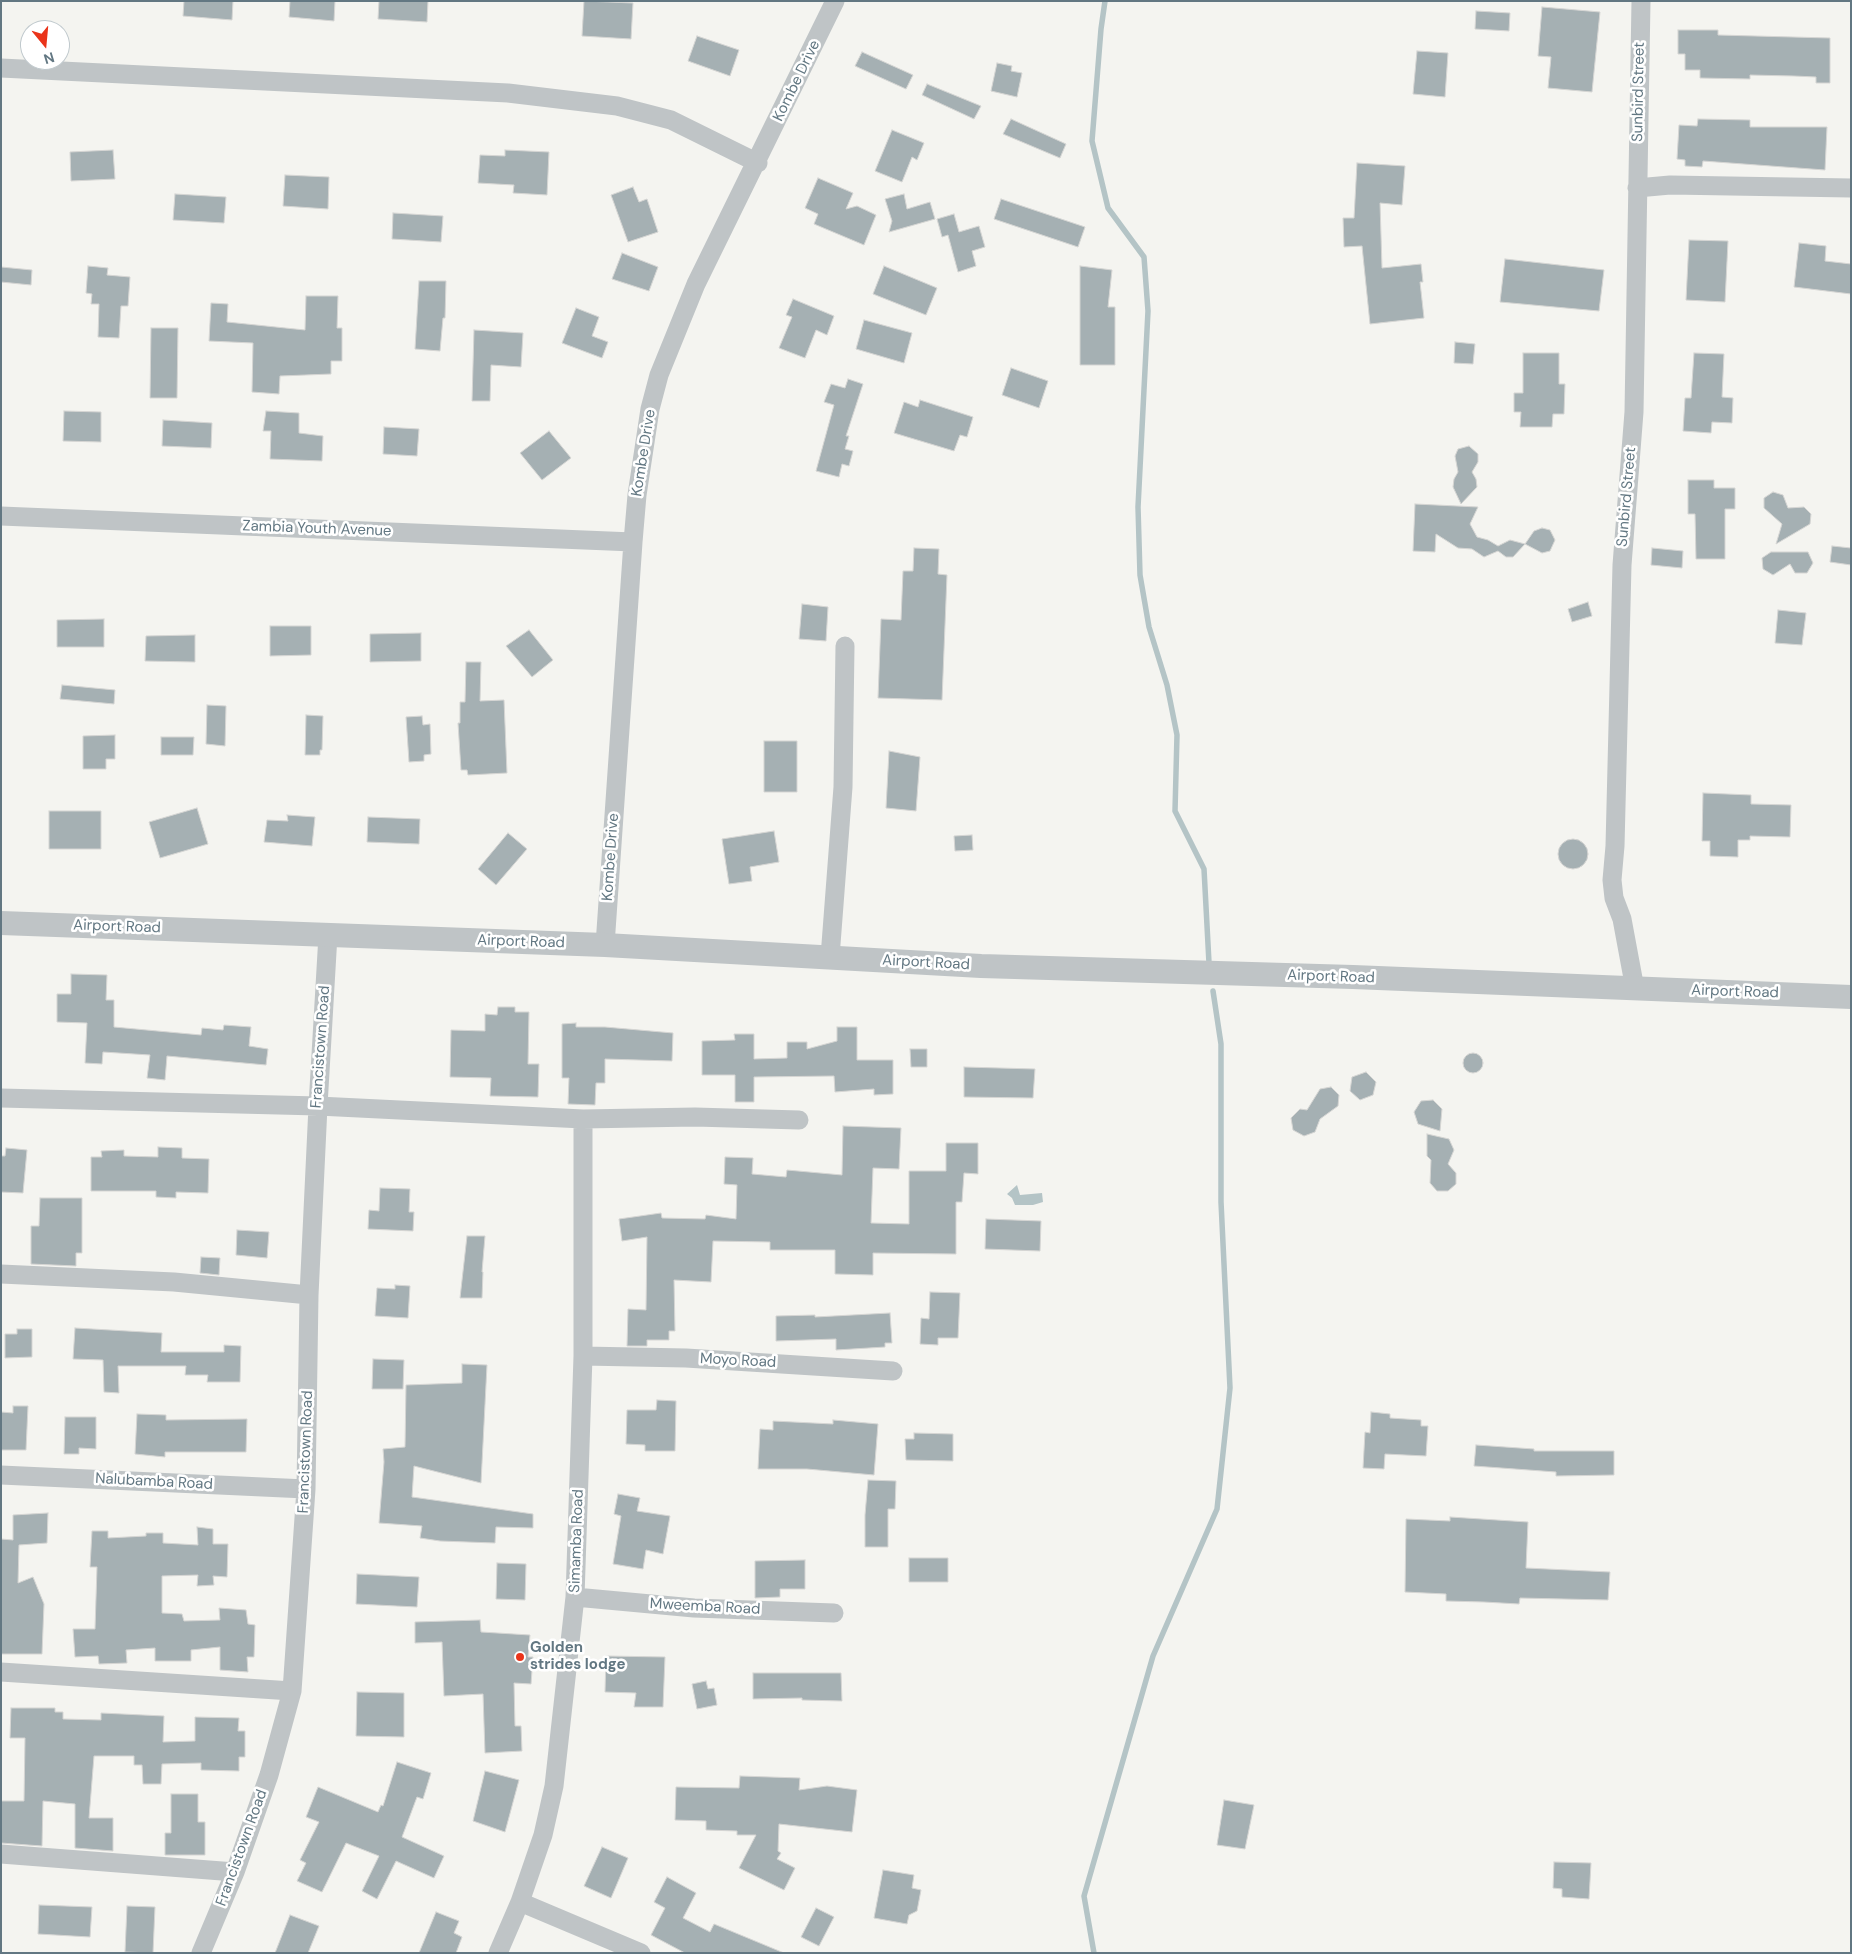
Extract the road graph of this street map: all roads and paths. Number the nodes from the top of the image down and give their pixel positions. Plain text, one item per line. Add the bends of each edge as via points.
1 (835, 1) edge
2 (1641, 1) edge
3 (1, 68) edge
4 (758, 162) junction
5 (1637, 188) junction
6 (1851, 188) edge
7 (1, 516) edge
8 (633, 542) junction
9 (845, 646) dead end
10 (1, 923) edge
11 (328, 935) junction
12 (605, 945) junction
13 (830, 957) junction
14 (1635, 989) junction
15 (1851, 997) edge
16 (1, 1098) edge
17 (318, 1106) junction
18 (583, 1119) junction
19 (799, 1120) dead end
20 (1, 1274) edge
21 (310, 1295) junction
22 (583, 1356) junction
23 (893, 1371) dead end
24 (1, 1476) edge
25 (306, 1489) junction
26 (575, 1597) junction
27 (834, 1613) dead end
28 (1, 1672) edge
29 (292, 1691) junction
30 (1, 1854) edge
31 (235, 1872) junction
32 (520, 1902) junction
33 (200, 1953) edge
34 (498, 1953) edge
35 (642, 1953) edge

1 - 4 street, Kombe Drive
2 - 5 street, Sunbird Street
3 - 4 street via 508,92 617,106 671,120
4 - 8 street, Kombe Drive via 696,284 659,375 650,409
5 - 6 street via 1670,185
5 - 14 street, Sunbird Street via 1634,412 1622,565 1612,880
7 - 8 street, Zambia Youth Avenue
8 - 12 street, Kombe Drive
9 - 13 street via 844,787
10 - 11 street, Airport Road
11 - 12 street, Airport Road
11 - 17 street, Francistown Road
12 - 13 street, Airport Road
13 - 14 street, Airport Road via 981,966
14 - 15 street, Airport Road
16 - 17 street
17 - 18 street
17 - 21 street, Francistown Road
18 - 19 street via 695,1117
18 - 22 street, Simamba Road
20 - 21 street via 174,1282
21 - 25 street, Francistown Road
22 - 23 street, Moyo Road via 686,1358
22 - 26 street, Simamba Road
24 - 25 street, Nalubamba Road
25 - 29 street, Francistown Road
26 - 27 street, Mweemba Road via 694,1608
26 - 32 street, Simamba Road via 554,1786 543,1835
28 - 29 street
29 - 31 street, Francistown Road via 269,1774
30 - 31 street
31 - 33 street, Francistown Road
32 - 34 street, Simamba Road
32 - 35 street

